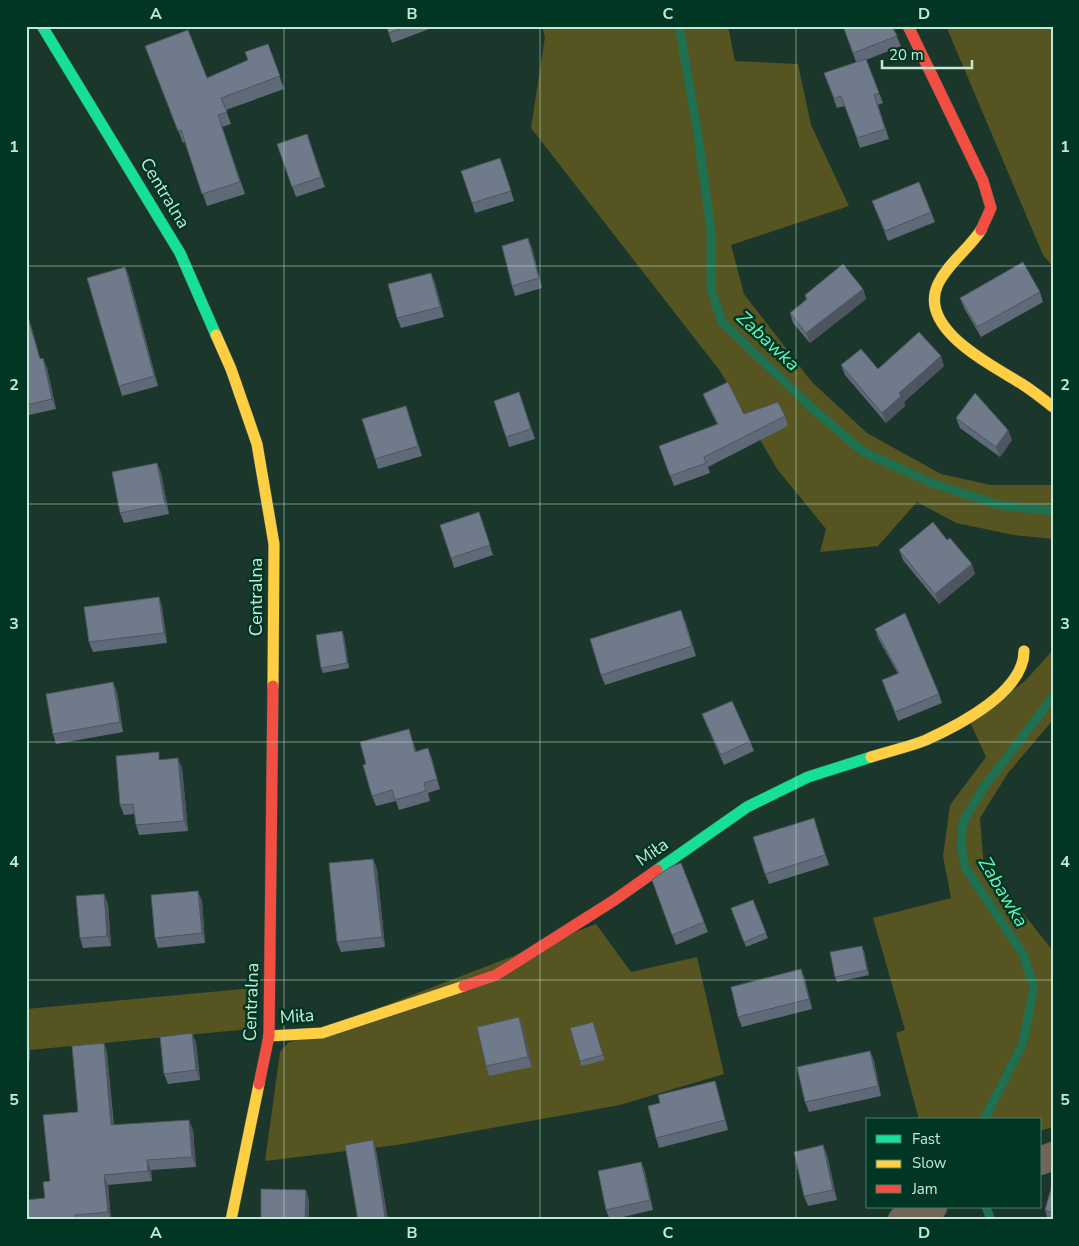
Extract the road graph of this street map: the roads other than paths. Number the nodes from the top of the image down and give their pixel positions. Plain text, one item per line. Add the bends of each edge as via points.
1 (42, 26) edge
2 (908, 26) edge
3 (1053, 407) edge
4 (1024, 650) dead end
5 (269, 1036) junction
6 (931, 1208) edge
7 (231, 1220) edge
8 (902, 1220) edge

1 - 5 street, Centralna via 180,253 231,369 257,444 274,544
2 - 3 street via 983,181 992,208 982,229 945,274 935,293 934,310 959,342
4 - 5 street, Miła via 1024,660 1010,686 980,710 926,740 808,777 747,808 613,901 496,975 322,1033
5 - 7 street, Centralna
6 - 8 street

